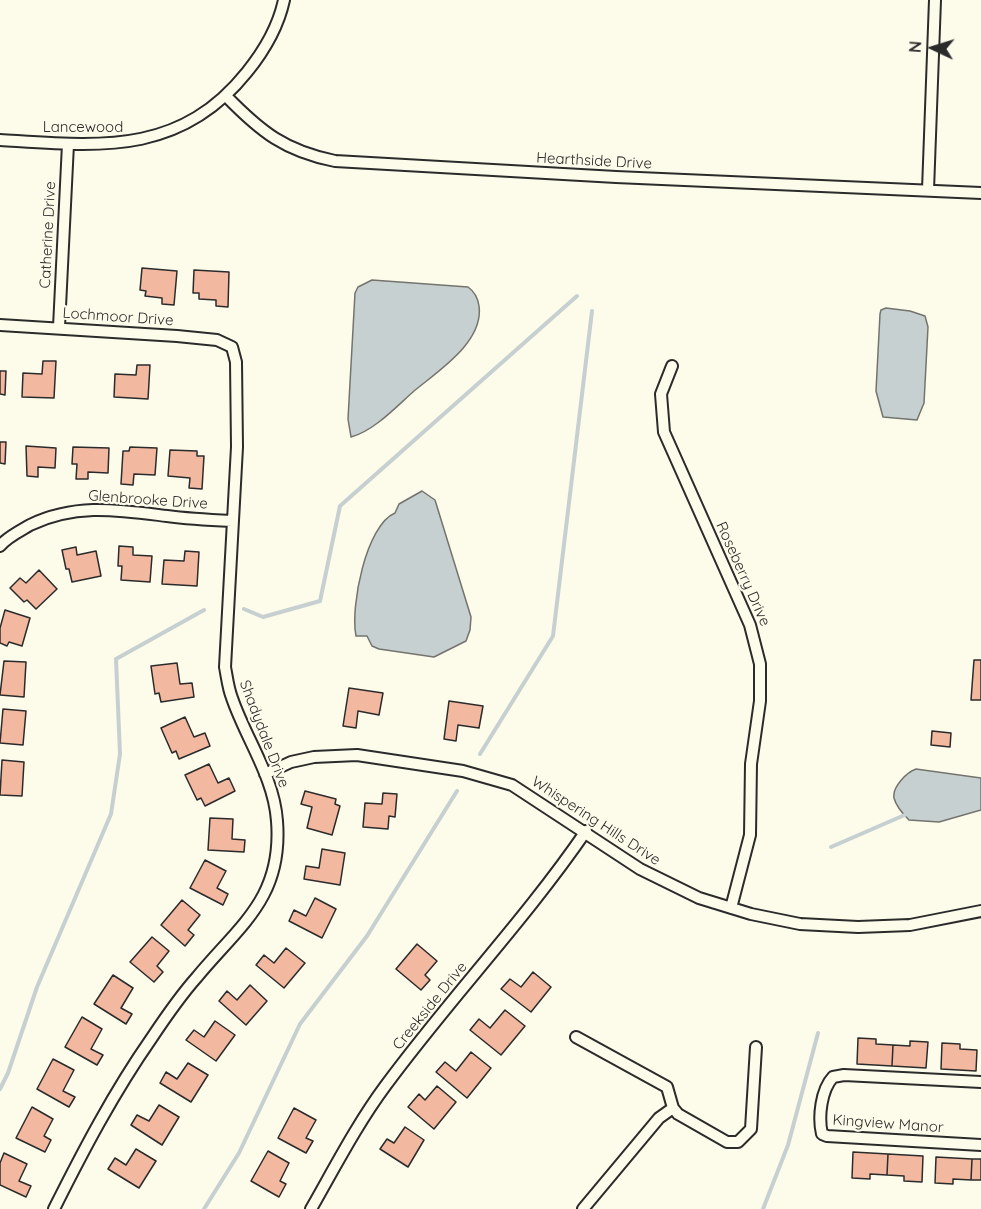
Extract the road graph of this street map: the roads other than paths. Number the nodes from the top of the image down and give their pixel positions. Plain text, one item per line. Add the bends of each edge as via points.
1 (284, 0) edge
2 (935, 0) edge
3 (226, 96) junction
4 (0, 140) edge
5 (68, 144) junction
6 (928, 190) junction
7 (981, 193) edge
8 (0, 325) edge
9 (58, 327) junction
10 (232, 347) joint
11 (672, 366) dead end
12 (232, 521) junction
13 (1, 542) edge
14 (265, 774) junction
15 (586, 831) junction
16 (731, 908) junction
17 (981, 911) edge
18 (576, 1037) dead end
19 (756, 1047) dead end
20 (981, 1082) edge
21 (673, 1108) junction
22 (981, 1145) edge
23 (54, 1209) edge
24 (311, 1209) edge
25 (583, 1209) edge

1 - 3 street, Lancewood via 260,57
2 - 6 street
3 - 5 street, Lancewood via 181,127 133,142
3 - 6 street, Hearthside Drive via 259,129 280,143 306,156 335,161
4 - 5 street, Lancewood
5 - 9 street, Catherine Drive
6 - 7 street, Hearthside Drive
8 - 9 street, Lochmoor Drive
9 - 10 street, Lochmoor Drive via 217,340
10 - 12 street, Shadydale Drive via 237,381
11 - 16 street, Roseberry Drive via 661,394 664,432 750,626 760,664 751,764 750,835
12 - 13 street, Glenbrooke Drive via 94,508 47,518
12 - 14 street, Shadydale Drive via 225,667 231,697
14 - 15 street, Whispering Hills Drive via 291,762 335,755 463,771 512,785
14 - 23 street, Shadydale Drive via 277,820 277,842 263,896 249,921 197,977 150,1040 88,1142
15 - 16 street, Whispering Hills Drive via 640,869 699,898
15 - 24 street, Creekside Drive via 538,899 386,1085
16 - 17 street, Whispering Hills Drive via 782,921 858,927 910,925
18 - 21 street via 667,1087
19 - 21 street via 752,1129 745,1138 727,1142
20 - 22 street, Kingview Manor via 833,1077 825,1092 820,1126 827,1136
21 - 25 street via 659,1118

